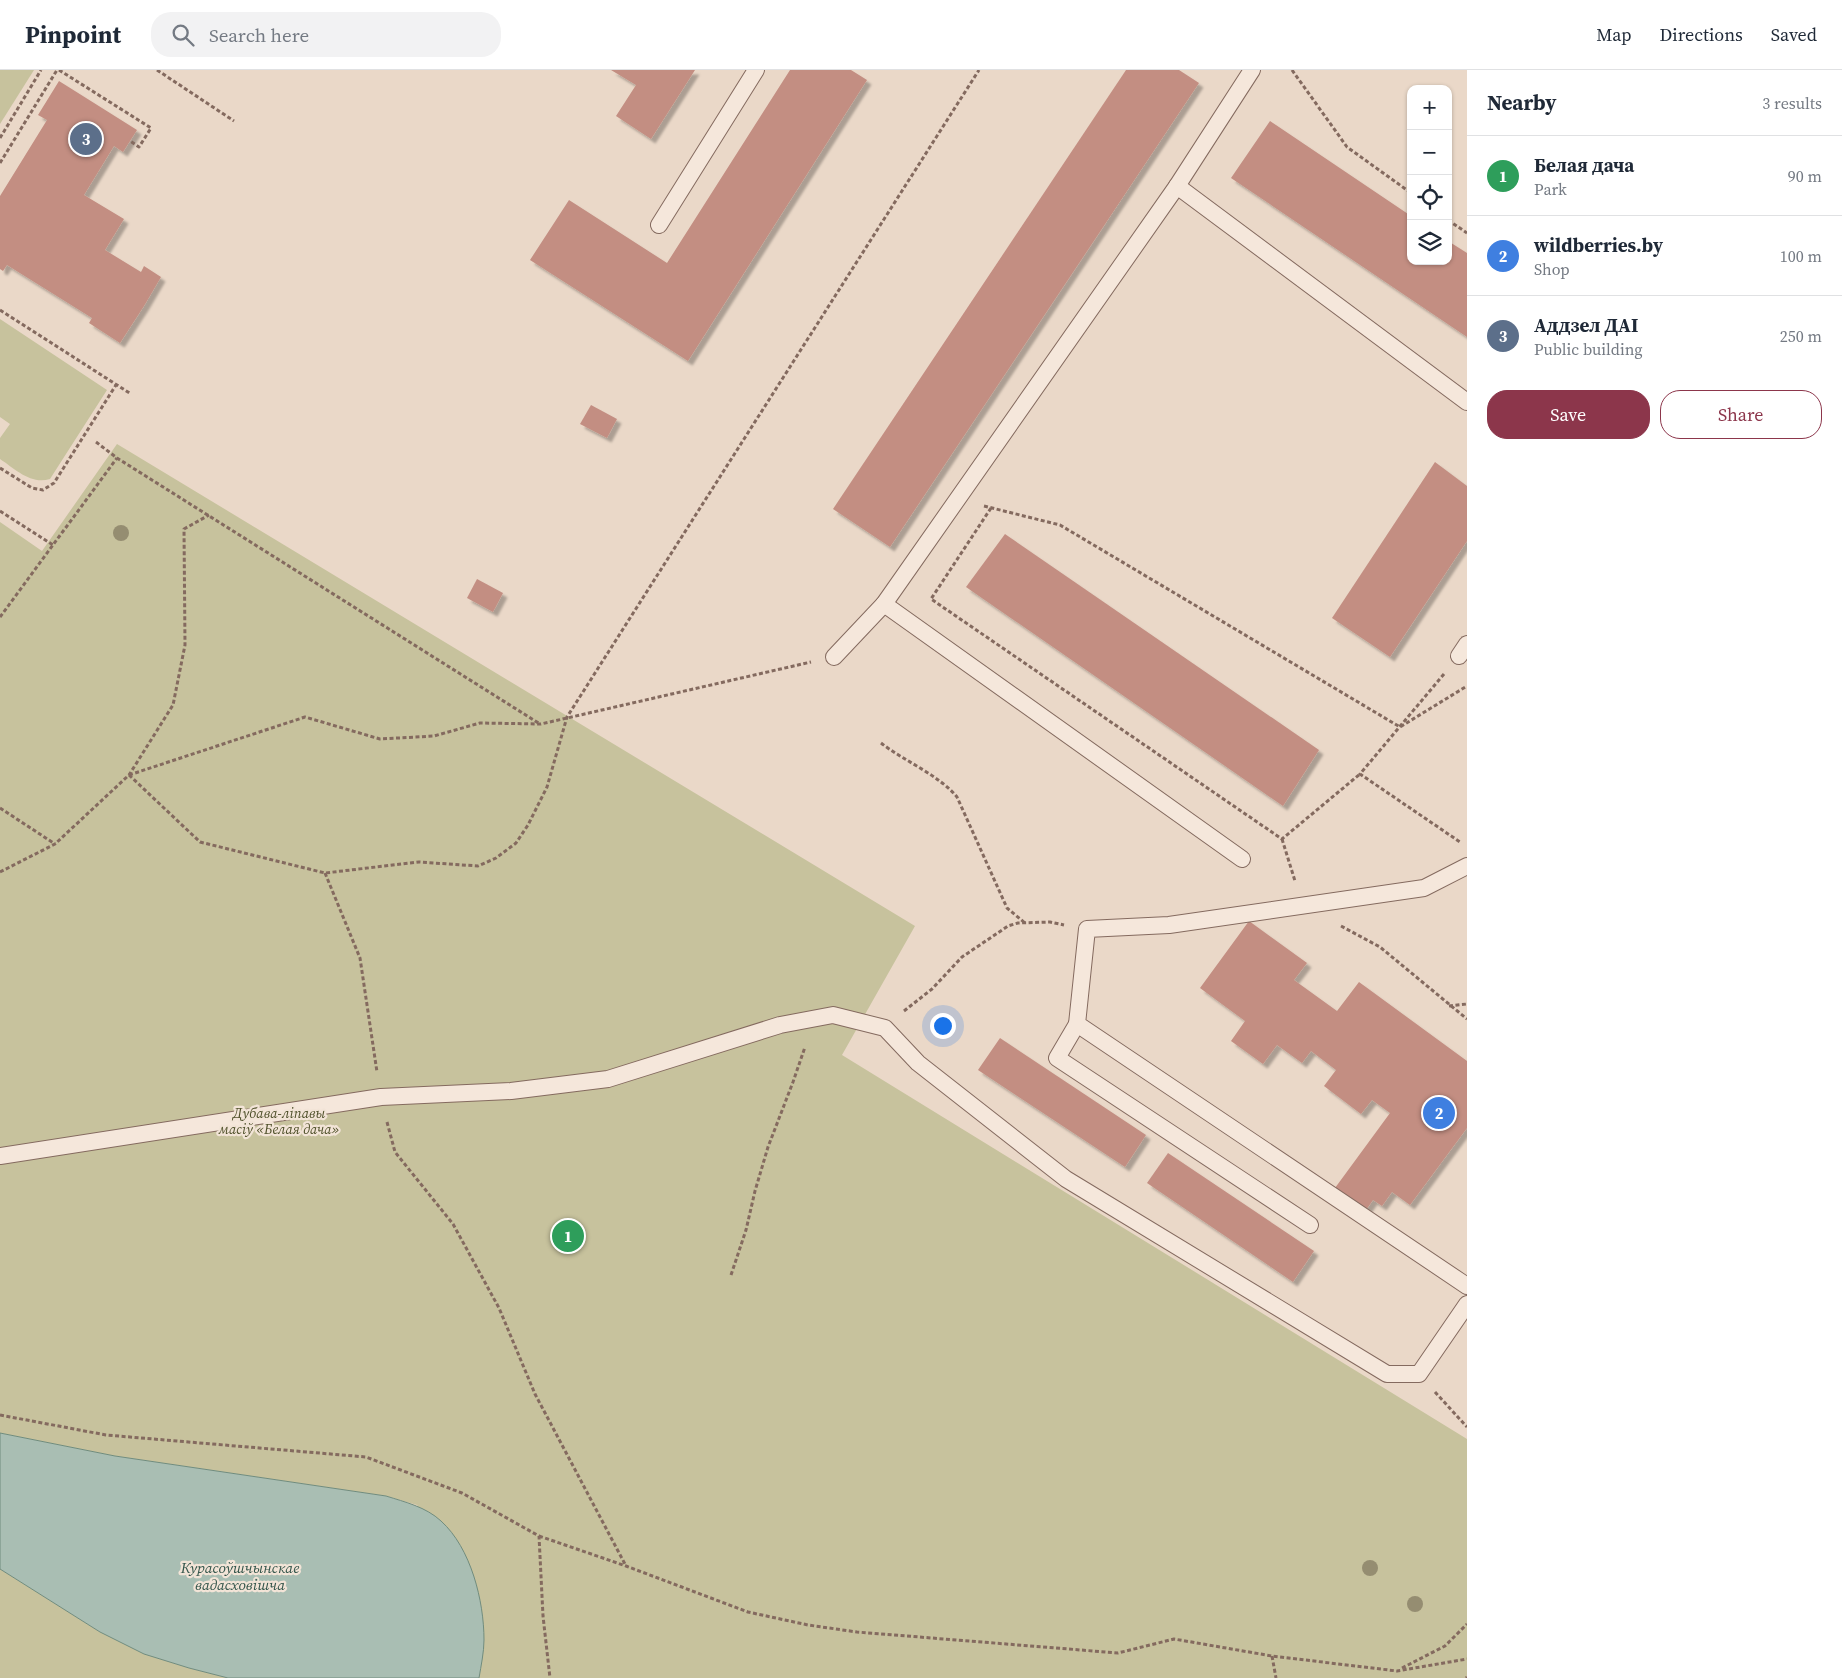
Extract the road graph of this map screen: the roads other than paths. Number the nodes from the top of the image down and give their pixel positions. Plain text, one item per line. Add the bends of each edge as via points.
1 (756, 70) edge
2 (1252, 70) edge
3 (1178, 186) junction
4 (659, 225) dead end
5 (1467, 402) edge
6 (884, 604) junction
7 (834, 657) road end
8 (1242, 858) dead end
9 (1467, 866) edge
10 (1077, 1024) junction
11 (0, 1156) edge
12 (1310, 1225) dead end
13 (1467, 1286) edge
14 (1467, 1304) edge

1 - 4 lane
2 - 3 lane
3 - 5 lane
3 - 6 lane
6 - 7 lane
6 - 8 lane
9 - 10 lane via 1424,888 1169,925 1087,929
10 - 12 lane via 1057,1058
10 - 13 lane
11 - 14 lane via 381,1097 511,1091 608,1079 780,1025 833,1015 885,1028 918,1064 1066,1179 1387,1374 1419,1374

